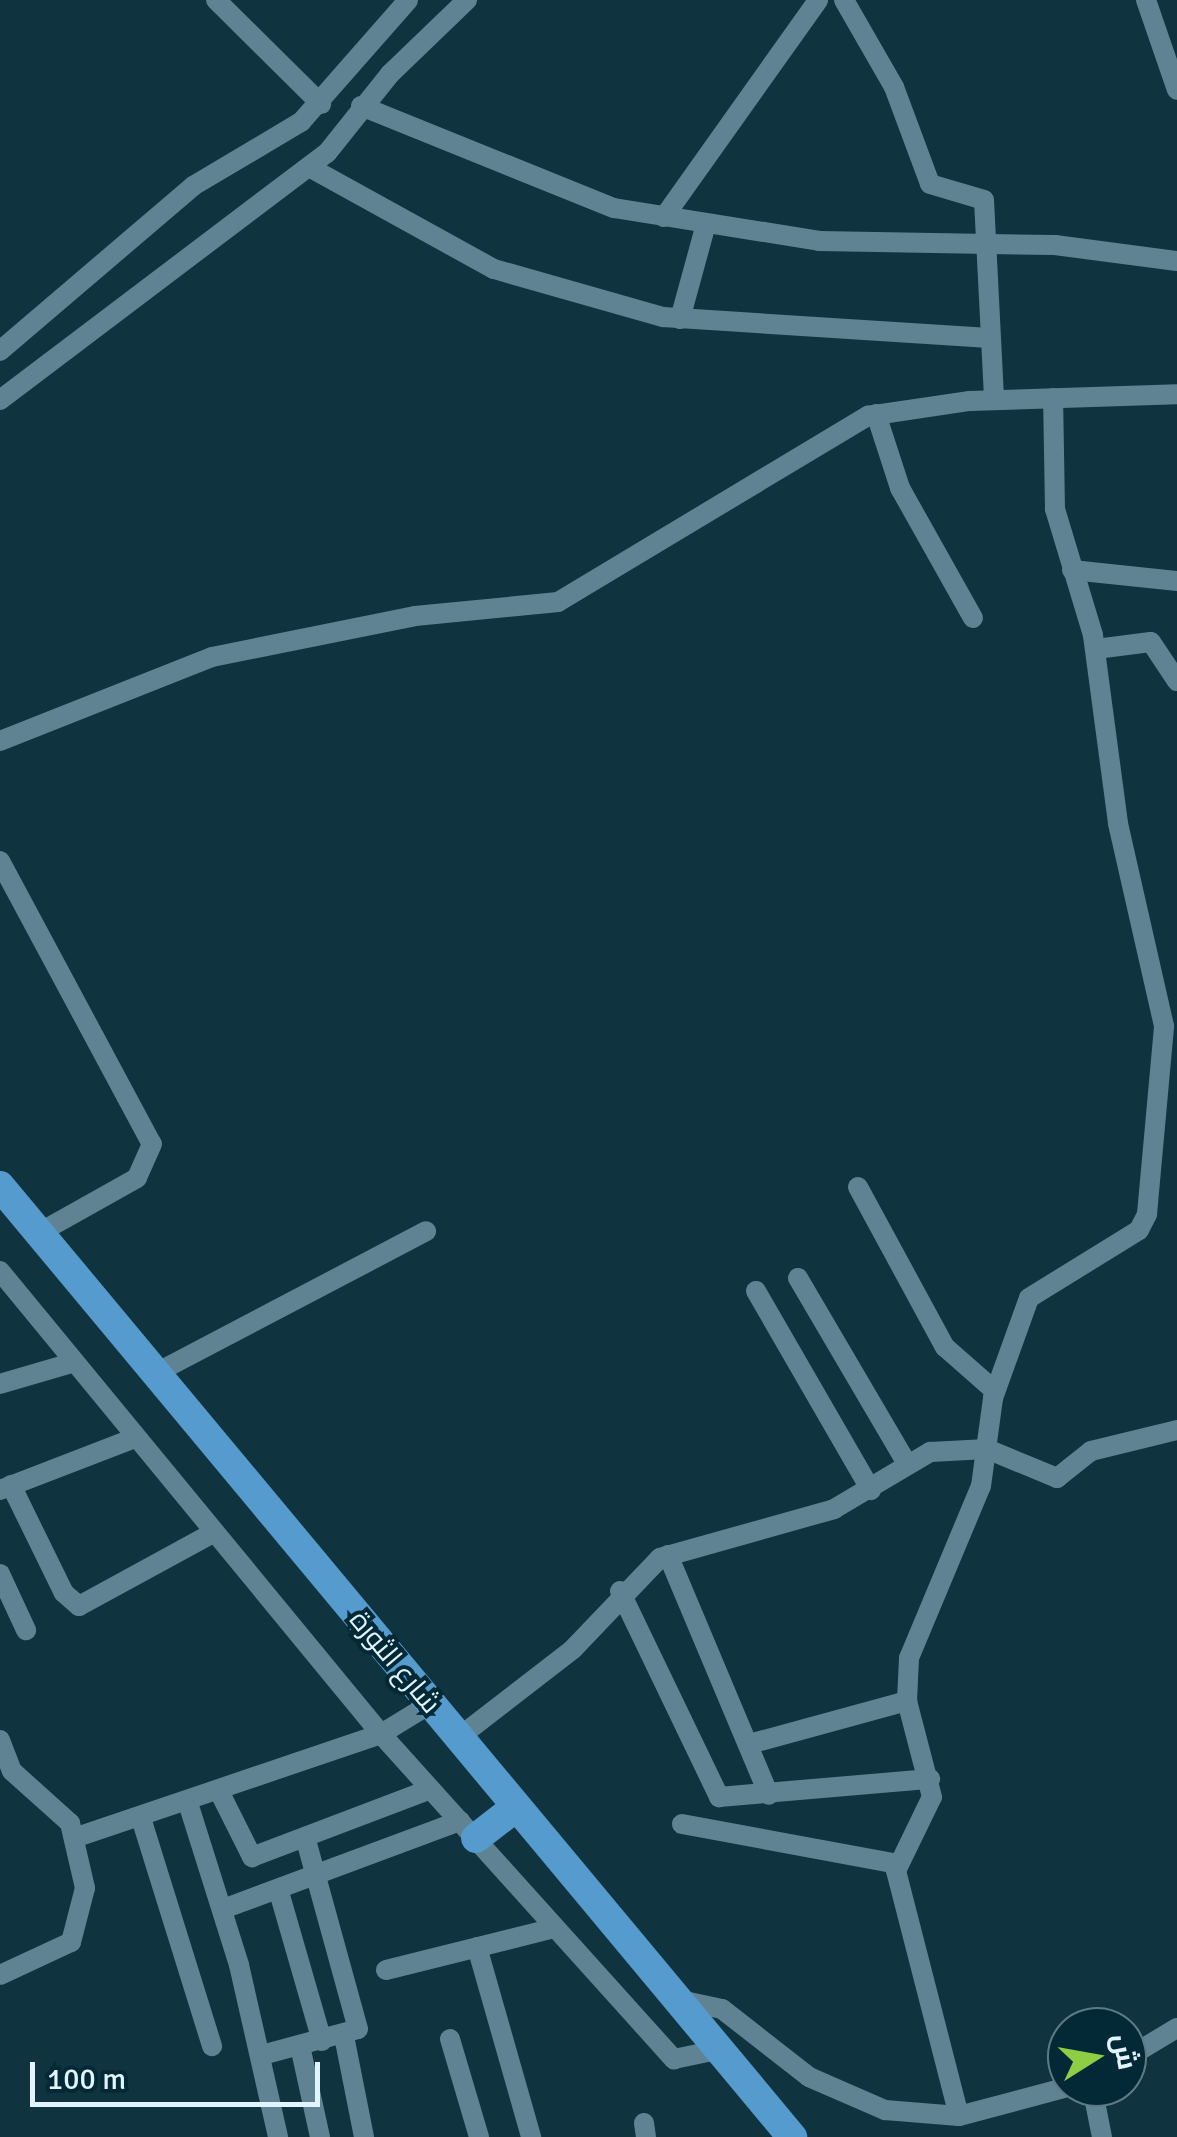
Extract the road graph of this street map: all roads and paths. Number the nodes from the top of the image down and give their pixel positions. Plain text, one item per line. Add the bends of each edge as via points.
1 (216, 0) edge
2 (408, 0) edge
3 (467, 0) edge
4 (818, 0) edge
5 (844, 0) edge
6 (1146, 0) edge
7 (1177, 90) edge
8 (321, 104) junction
9 (361, 106) junction
10 (309, 167) junction
11 (664, 217) junction
12 (706, 224) junction
13 (987, 244) junction
14 (1177, 261) edge
15 (680, 319) junction
16 (989, 338) junction
17 (0, 351) edge
18 (1177, 394) edge
19 (1053, 398) junction
20 (0, 400) edge
21 (994, 400) junction
22 (876, 414) junction
23 (1072, 570) junction
24 (1177, 580) edge
25 (973, 618) dead end
26 (1096, 650) junction
27 (1177, 681) edge
28 (0, 740) edge
29 (0, 861) edge
30 (1170, 1035) edge
31 (0, 1186) edge
32 (858, 1186) dead end
33 (426, 1231) dead end
34 (39, 1233) junction
35 (0, 1272) edge
36 (798, 1278) dead end
37 (756, 1292) dead end
38 (72, 1363) junction
39 (156, 1374) junction
40 (0, 1384) edge
41 (995, 1392) junction
42 (1177, 1430) edge
43 (132, 1439) junction
44 (987, 1449) junction
45 (907, 1464) junction
46 (6, 1488) edge
47 (872, 1490) junction
48 (209, 1535) junction
49 (668, 1555) junction
50 (0, 1574) edge
51 (620, 1591) junction
52 (26, 1630) dead end
53 (907, 1702) junction
54 (430, 1704) junction
55 (382, 1734) junction
56 (458, 1738) junction
57 (0, 1740) edge
58 (754, 1744) junction
59 (6, 1774) edge
60 (930, 1780) junction
61 (431, 1788) junction
62 (220, 1792) junction
63 (769, 1795) junction
64 (188, 1803) junction
65 (516, 1807) junction
66 (142, 1818) junction
67 (682, 1824) dead end
68 (468, 1830) junction
69 (77, 1836) junction
70 (305, 1837) junction
71 (898, 1864) junction
72 (320, 1880) junction
73 (280, 1892) junction
74 (223, 1909) junction
75 (554, 1928) junction
76 (477, 1947) junction
77 (386, 1970) dead end
78 (0, 1976) edge
79 (675, 1999) junction
80 (1177, 2028) edge
81 (344, 2036) junction
82 (450, 2039) dead end
83 (322, 2041) junction
84 (212, 2046) dead end
85 (300, 2046) junction
86 (1147, 2046) edge
87 (717, 2050) junction
88 (262, 2056) junction
89 (1047, 2093) edge
90 (1096, 2107) edge
91 (959, 2116) junction
92 (780, 2132) edge
93 (278, 2137) edge
94 (320, 2137) edge
95 (364, 2137) edge
96 (479, 2137) edge
97 (531, 2137) edge
98 (1102, 2137) edge

1 - 8 street
2 - 8 street
3 - 9 street
4 - 11 street
5 - 13 street via 894,87 930,184 984,200
6 - 7 street
8 - 17 street via 194,186
9 - 10 street
9 - 11 street via 505,169
10 - 15 street via 494,269
10 - 20 street
11 - 12 street
12 - 13 street via 819,241
12 - 15 street
13 - 14 street
13 - 16 street
15 - 16 street
16 - 21 street
18 - 19 street
19 - 21 street
19 - 23 street via 1055,509
21 - 22 street
22 - 25 street via 900,488
22 - 28 street via 558,602 415,616 212,657
23 - 24 street
23 - 26 street
26 - 27 street via 1151,642
26 - 30 street via 1118,823
29 - 34 street via 152,1144 137,1178
30 - 41 street via 1147,1214 1139,1230 1030,1298
31 - 34 main road, شارع الثورة
32 - 41 street via 945,1347
33 - 39 street
34 - 39 main road, شارع الثورة
35 - 38 street
36 - 45 street
37 - 47 street
38 - 40 street
38 - 43 street
39 - 54 main road, شارع الثورة
41 - 44 street
42 - 44 street via 1091,1450 1057,1478
43 - 46 street
43 - 48 street
44 - 45 street via 944,1449
44 - 53 street via 968,1523 916,1624
45 - 47 street
46 - 48 street via 64,1593 79,1606
47 - 49 street
48 - 55 street
49 - 51 street
49 - 58 street
50 - 52 street
51 - 56 street via 574,1648
51 - 63 street via 719,1797
53 - 58 street
53 - 60 street
54 - 55 street
54 - 56 main road, شارع الثورة
55 - 61 street
55 - 62 street
56 - 65 main road, شارع الثورة
57 - 59 street
58 - 63 street
59 - 69 street
60 - 63 street
60 - 71 street via 924,1822
61 - 68 street
61 - 70 street
62 - 64 street
62 - 70 street via 250,1856
64 - 66 street
64 - 74 street
65 - 68 main road
65 - 79 main road, شارع الثورة
66 - 69 street
66 - 84 street
67 - 71 street
68 - 72 street
68 - 75 street
69 - 78 street via 80,1927 57,1952
70 - 72 street
71 - 91 street
72 - 73 street
72 - 81 street via 358,2025
73 - 74 street
73 - 83 street
74 - 88 street
75 - 76 street
75 - 87 street via 674,2059
76 - 77 street
76 - 97 street
79 - 87 main road, شارع الثورة
79 - 91 street via 722,2009 840,2094 885,2110
80 - 86 street
81 - 83 street
81 - 95 street
82 - 96 street
83 - 85 street
85 - 88 street
85 - 94 street
87 - 92 main road, شارع الثورة
88 - 93 street
89 - 91 street
90 - 98 street

